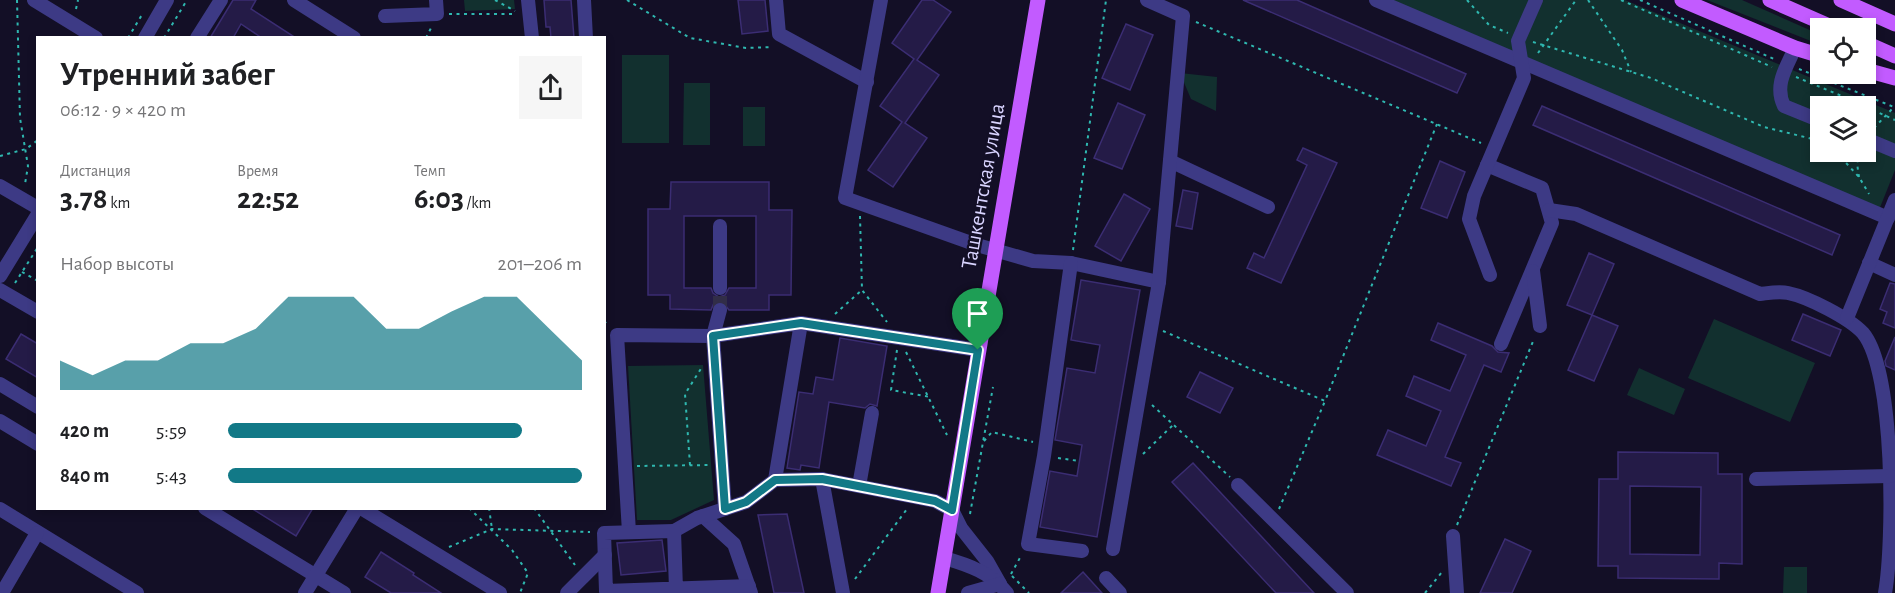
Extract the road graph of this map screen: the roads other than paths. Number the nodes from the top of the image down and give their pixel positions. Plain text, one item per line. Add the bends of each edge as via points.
1 (34, 0) edge
2 (167, 0) edge
3 (220, 0) edge
4 (294, 0) edge
5 (436, 0) edge
6 (528, 0) edge
7 (584, 0) edge
8 (776, 0) edge
9 (881, 0) edge
10 (1038, 0) edge
11 (1147, 0) edge
12 (1376, 0) edge
13 (1536, 0) edge
14 (1683, 0) edge
15 (1770, 0) edge
16 (1841, 0) edge
17 (311, 4) edge
18 (385, 16) dead end
19 (1811, 18) edge
20 (1895, 24) edge
21 (93, 36) edge
22 (145, 36) edge
23 (198, 36) edge
24 (351, 36) edge
25 (532, 36) edge
26 (586, 36) edge
27 (1876, 47) edge
28 (1795, 48) junction
29 (1810, 53) edge
30 (1895, 56) edge
31 (1526, 64) junction
32 (1876, 73) edge
33 (1895, 78) edge
34 (867, 82) junction
35 (1810, 117) edge
36 (1876, 139) edge
37 (1895, 151) edge
38 (1170, 161) junction
39 (1487, 165) junction
40 (0, 186) edge
41 (1268, 207) dead end
42 (1892, 208) edge
43 (1549, 210) junction
44 (36, 215) edge
45 (36, 218) edge
46 (720, 226) dead end
47 (995, 250) junction
48 (1071, 263) junction
49 (1869, 263) junction
50 (1533, 269) junction
51 (1490, 275) dead end
52 (1895, 275) edge
53 (0, 276) edge
54 (1160, 282) junction
55 (720, 288) tunnel mouth
56 (4, 292) edge
57 (720, 310) tunnel mouth
58 (36, 311) edge
59 (1847, 318) junction
60 (801, 323) junction
61 (1540, 326) road end
62 (713, 336) junction
63 (1501, 344) dead end
64 (978, 350) junction
65 (0, 384) edge
66 (36, 406) edge
67 (872, 413) dead end
68 (0, 421) edge
69 (36, 443) edge
70 (1890, 476) junction
71 (822, 479) junction
72 (1756, 479) dead end
73 (775, 480) junction
74 (1238, 485) road end
75 (859, 486) junction
76 (0, 509) edge
77 (725, 509) junction
78 (208, 510) edge
79 (358, 510) edge
80 (362, 510) edge
81 (952, 510) junction
82 (703, 516) junction
83 (674, 531) junction
84 (630, 532) junction
85 (38, 533) junction
86 (1453, 536) road end
87 (1892, 540) edge
88 (1113, 549) dead end
89 (1082, 551) dead end
90 (605, 555) junction
91 (944, 558) junction
92 (316, 576) junction
93 (1106, 578) dead end
94 (1006, 584) edge
95 (847, 588) edge
96 (676, 589) junction
97 (750, 589) edge
98 (3, 591) edge
99 (137, 593) edge
100 (305, 593) edge
101 (344, 593) edge
102 (500, 593) edge
103 (567, 593) edge
104 (938, 593) edge
105 (968, 593) edge
106 (1120, 593) edge
107 (1347, 593) edge
108 (1458, 593) edge
109 (1885, 593) edge

1 - 21 street
2 - 22 street
3 - 23 street
4 - 17 street
5 - 18 street via 437,14
6 - 25 street
7 - 26 street
8 - 34 street via 779,34
9 - 34 street
10 - 47 main road, Ташкентская улица
11 - 38 street via 1182,16
12 - 31 street
13 - 31 street via 1520,38
14 - 28 main road
15 - 19 main road
16 - 20 main road
17 - 24 street
27 - 30 main road
28 - 29 main road
28 - 35 street via 1779,94 1784,106
31 - 39 street via 1524,78
31 - 42 street via 1874,212
32 - 33 main road
34 - 47 street via 845,198
36 - 37 street
38 - 41 street
38 - 54 street
39 - 43 street via 1542,188
39 - 51 street via 1469,219
40 - 44 street via 19,197
42 - 49 street
43 - 50 street via 1552,223
43 - 59 street via 1576,214 1760,294 1787,293
45 - 53 street
46 - 55 street
47 - 48 street via 1033,261
47 - 64 main road, Ташкентская улица
48 - 54 street
48 - 89 street via 1028,544
49 - 52 street
49 - 59 street
50 - 61 street
50 - 63 street
54 - 88 street
56 - 58 street
57 - 62 street
59 - 70 street via 1865,335 1878,370 1890,436
60 - 62 street
60 - 64 street
60 - 73 street
62 - 77 street
62 - 84 street via 617,335
64 - 81 main road, Ташкентская улица
65 - 66 street
67 - 75 street
68 - 69 street
70 - 72 street
70 - 87 street
71 - 73 street
71 - 75 street
71 - 95 street
73 - 77 street via 746,502
74 - 107 street
75 - 81 street via 935,501
76 - 85 street
77 - 82 street
78 - 92 street
79 - 92 street
80 - 102 street
81 - 91 main road, Ташкентская улица
81 - 94 street via 961,528
82 - 83 street
82 - 97 street via 734,544
83 - 84 street
83 - 96 street
84 - 90 street via 604,533
85 - 98 street
85 - 99 street
86 - 108 street
87 - 109 street
90 - 96 street via 606,591
90 - 103 street
91 - 94 street via 981,570
91 - 104 main road, Ташкентская улица
92 - 100 street
92 - 101 street
93 - 106 street
94 - 105 street
96 - 97 street

